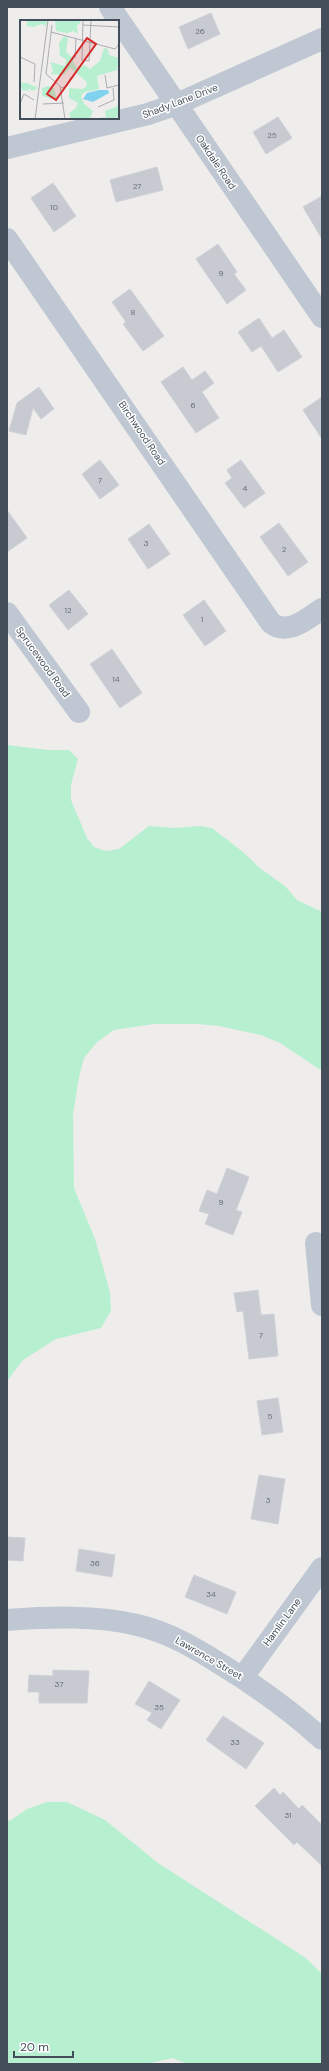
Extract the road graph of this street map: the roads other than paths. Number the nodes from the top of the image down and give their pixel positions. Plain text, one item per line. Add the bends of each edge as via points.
1 (110, 7) edge
2 (119, 20) edge
3 (119, 20) edge
4 (322, 39) edge
5 (177, 104) junction
6 (7, 148) edge
7 (7, 239) edge
8 (322, 317) edge
9 (322, 609) edge
10 (7, 613) edge
11 (79, 712) dead end
12 (316, 1243) dead end
13 (322, 1306) edge
14 (322, 1568) edge
15 (7, 1620) edge
16 (243, 1677) junction
17 (322, 1739) edge

1 - 3 street, Oakdale Road
2 - 5 street, Oakdale Road
4 - 5 street, Shady Lane Drive
5 - 6 street, Shady Lane Drive via 148,114
5 - 8 street, Oakdale Road
7 - 9 street, Birchwood Road via 267,618 276,627 289,628
10 - 11 street, Sprucewood Road
12 - 13 street
14 - 16 street, Hamlin Lane
15 - 16 street, Lawrence Street via 100,1620 136,1624 189,1645
16 - 17 street, Lawrence Street

